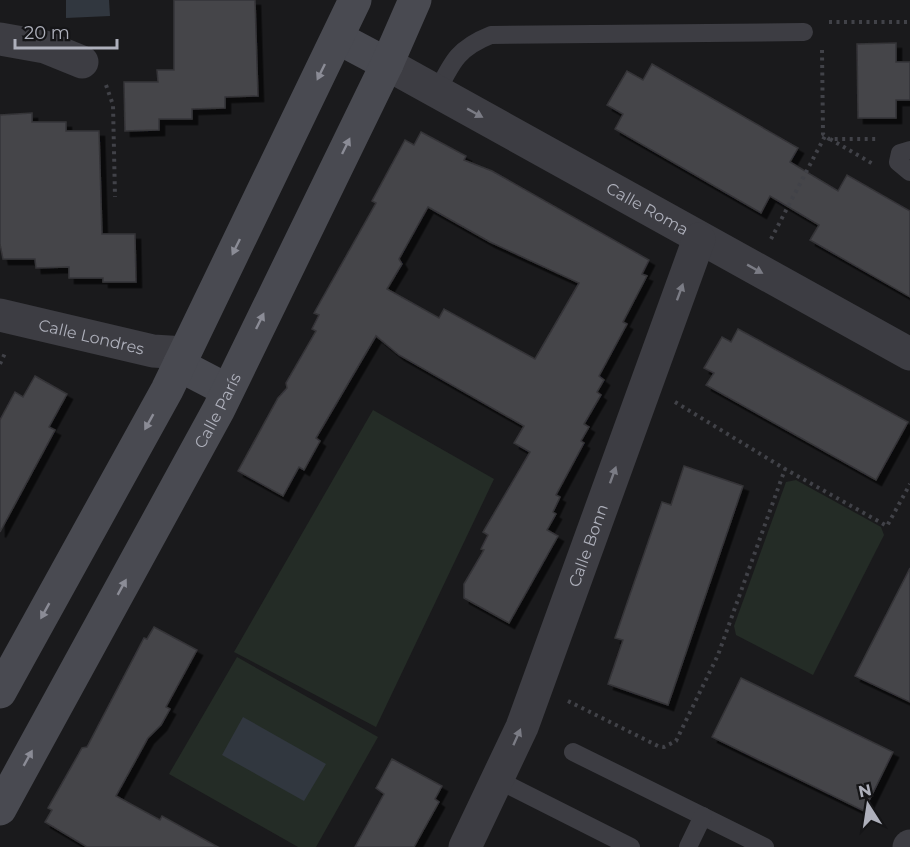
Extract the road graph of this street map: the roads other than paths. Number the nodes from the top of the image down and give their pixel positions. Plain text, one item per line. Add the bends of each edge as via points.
1 (355, 0) edge
2 (415, 0) edge
3 (804, 32) road end
4 (338, 38) junction
5 (0, 39) edge
6 (82, 62) road end
7 (387, 64) junction
8 (437, 92) junction
9 (910, 150) edge
10 (910, 172) edge
11 (699, 239) junction
12 (0, 315) edge
13 (910, 354) edge
14 (172, 357) junction
15 (242, 357) junction
16 (227, 390) junction
17 (0, 692) edge
18 (573, 752) dead end
19 (498, 780) junction
20 (0, 809) edge
21 (703, 816) junction
22 (465, 847) edge
23 (631, 847) edge
24 (688, 847) edge
25 (765, 847) edge

1 - 4 main road
2 - 7 main road, Calle París
3 - 8 lane via 491,35 455,57
4 - 7 main road
4 -> 14 main road
5 - 6 street via 45,47
7 - 8 street, Calle Roma
15 -> 7 main road, Calle París
8 -> 11 street, Calle Roma
9 - 10 lane via 900,153 898,162
11 -> 13 street, Calle Roma
19 -> 11 street, Calle Bonn via 522,727
12 - 14 street, Calle Londres
14 - 15 main road
14 - 16 main road
14 -> 17 main road
15 - 16 main road, Calle París
20 -> 16 main road, Calle París
18 - 21 lane
19 - 22 street, Calle Bonn
19 - 23 lane
21 - 24 lane
21 - 25 lane

